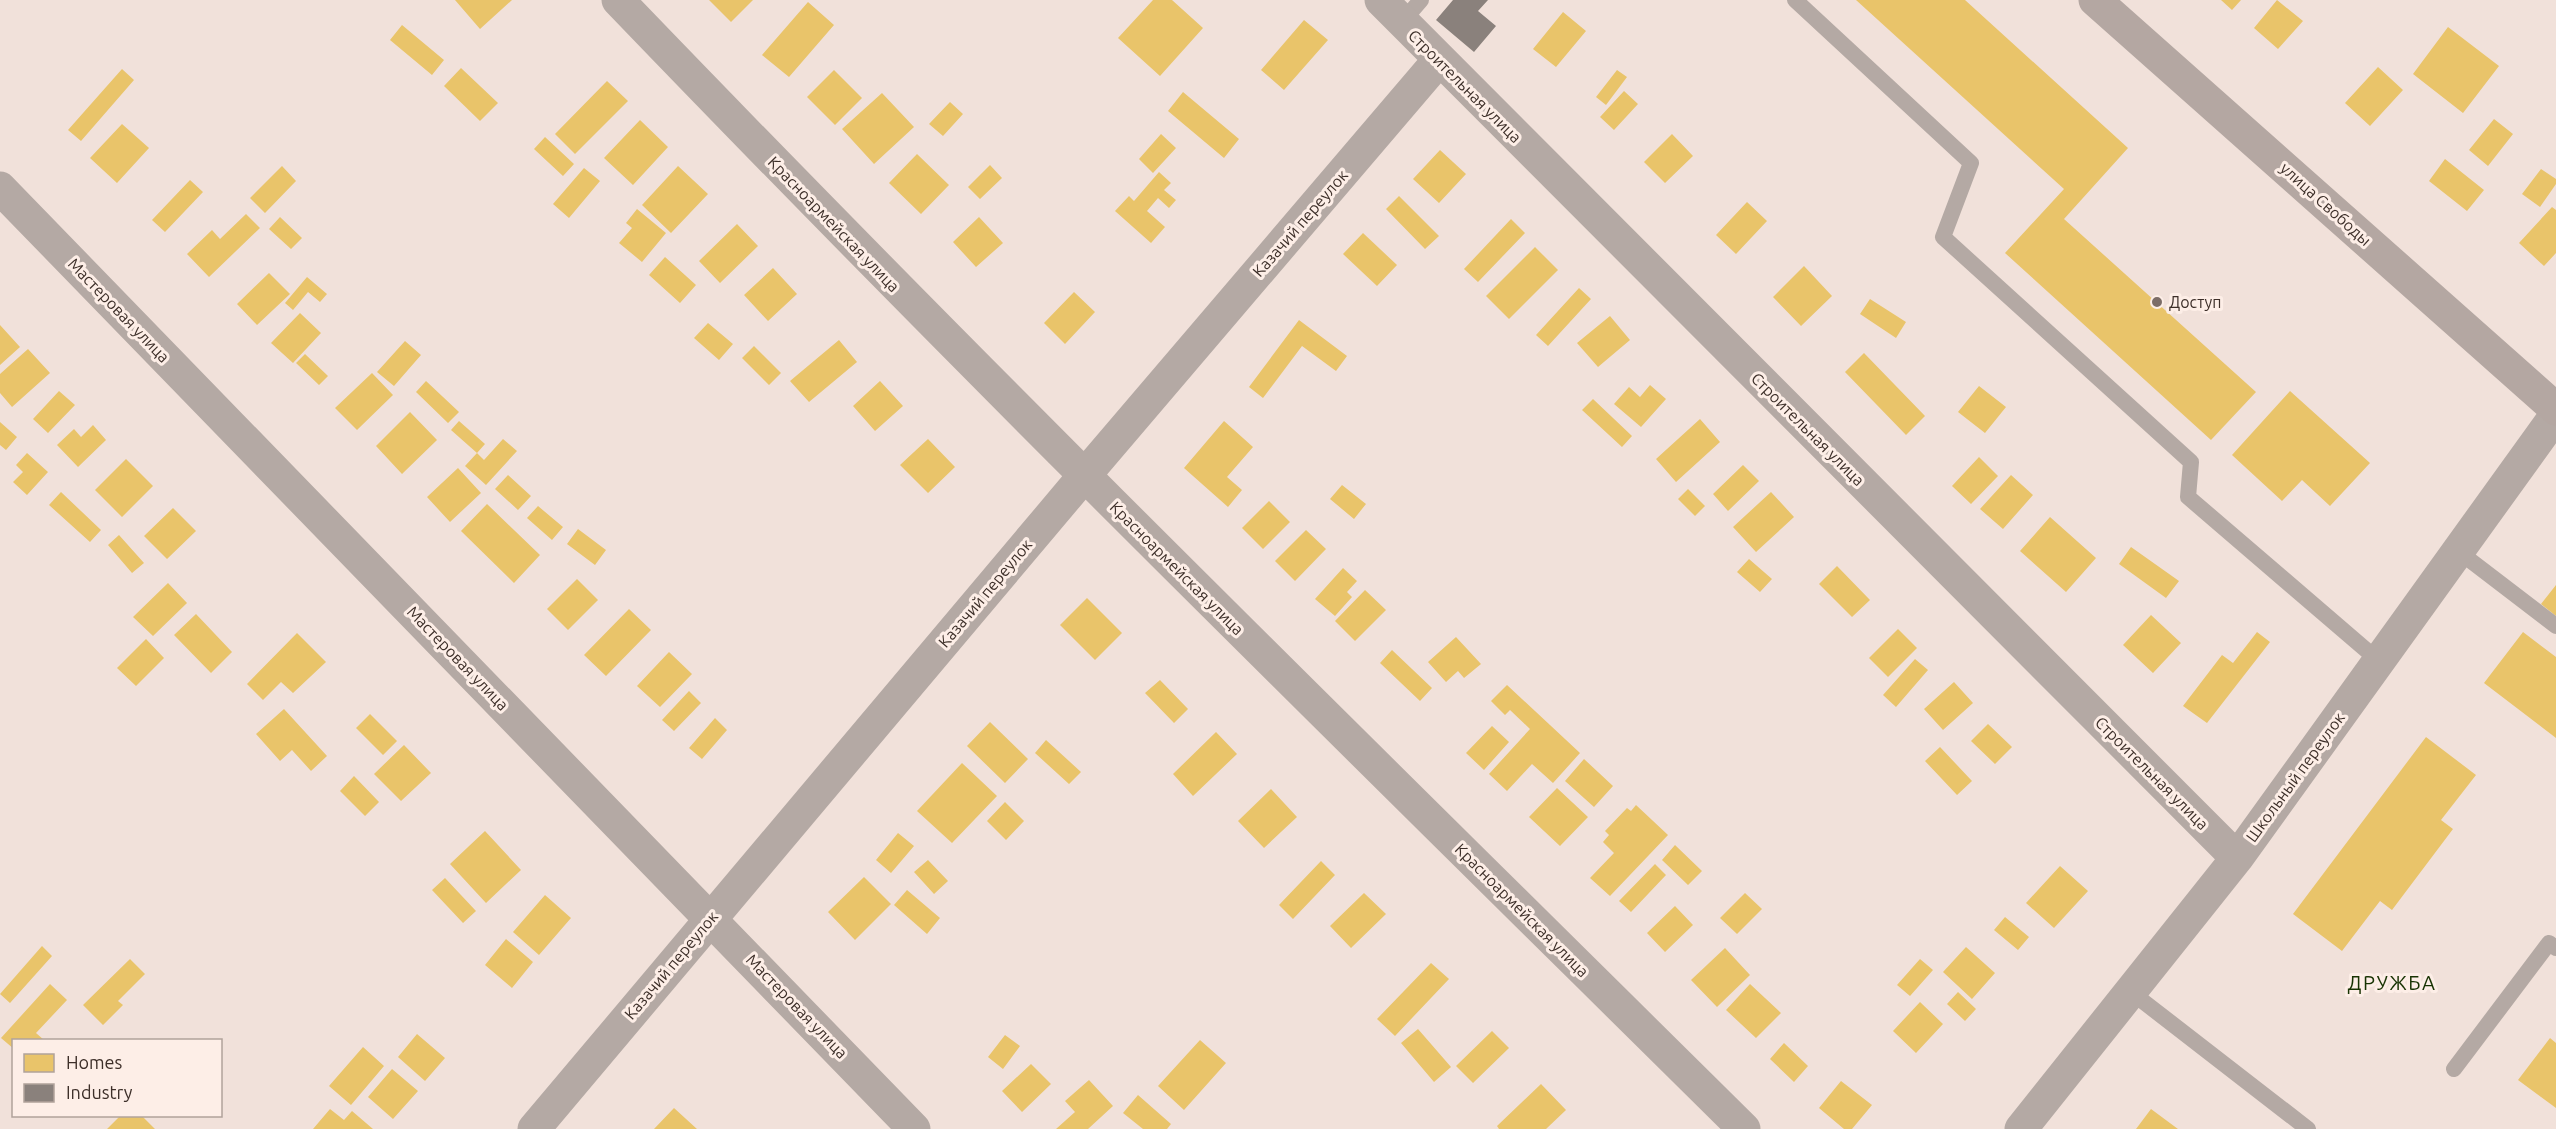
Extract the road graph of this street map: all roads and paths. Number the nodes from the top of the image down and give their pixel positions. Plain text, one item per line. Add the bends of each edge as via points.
1 (618, 0) edge
2 (1795, 0) edge
3 (2095, 0) edge
4 (1401, 7) edge
5 (1439, 60) junction
6 (0, 188) edge
7 (2556, 409) edge
8 (2556, 415) edge
9 (1084, 476) junction
10 (2458, 551) junction
11 (2556, 626) edge
12 (2379, 661) junction
13 (2237, 858) junction
14 (711, 917) junction
15 (2556, 948) edge
16 (2131, 992) junction
17 (2454, 1069) dead end
18 (2026, 1128) edge
19 (534, 1129) edge
20 (914, 1129) edge
21 (1744, 1129) edge
22 (2308, 1129) edge

1 - 9 street, Красноармейская улица
2 - 12 lane via 1971,163 1943,237 2191,462 2188,497
3 - 7 main road, улица Свободы
4 - 5 street, Строительная улица
5 - 9 street, Казачий переулок
5 - 13 street, Строительная улица
6 - 14 street, Мастеровая улица
8 - 10 street, Школьный переулок
9 - 14 street, Казачий переулок
9 - 21 street, Красноармейская улица
10 - 11 lane
10 - 12 street, Школьный переулок
12 - 13 street, Школьный переулок
13 - 16 street, Школьный переулок
14 - 19 street, Казачий переулок
14 - 20 street, Мастеровая улица
15 - 17 lane via 2549,943
16 - 18 street, Школьный переулок
16 - 22 lane

